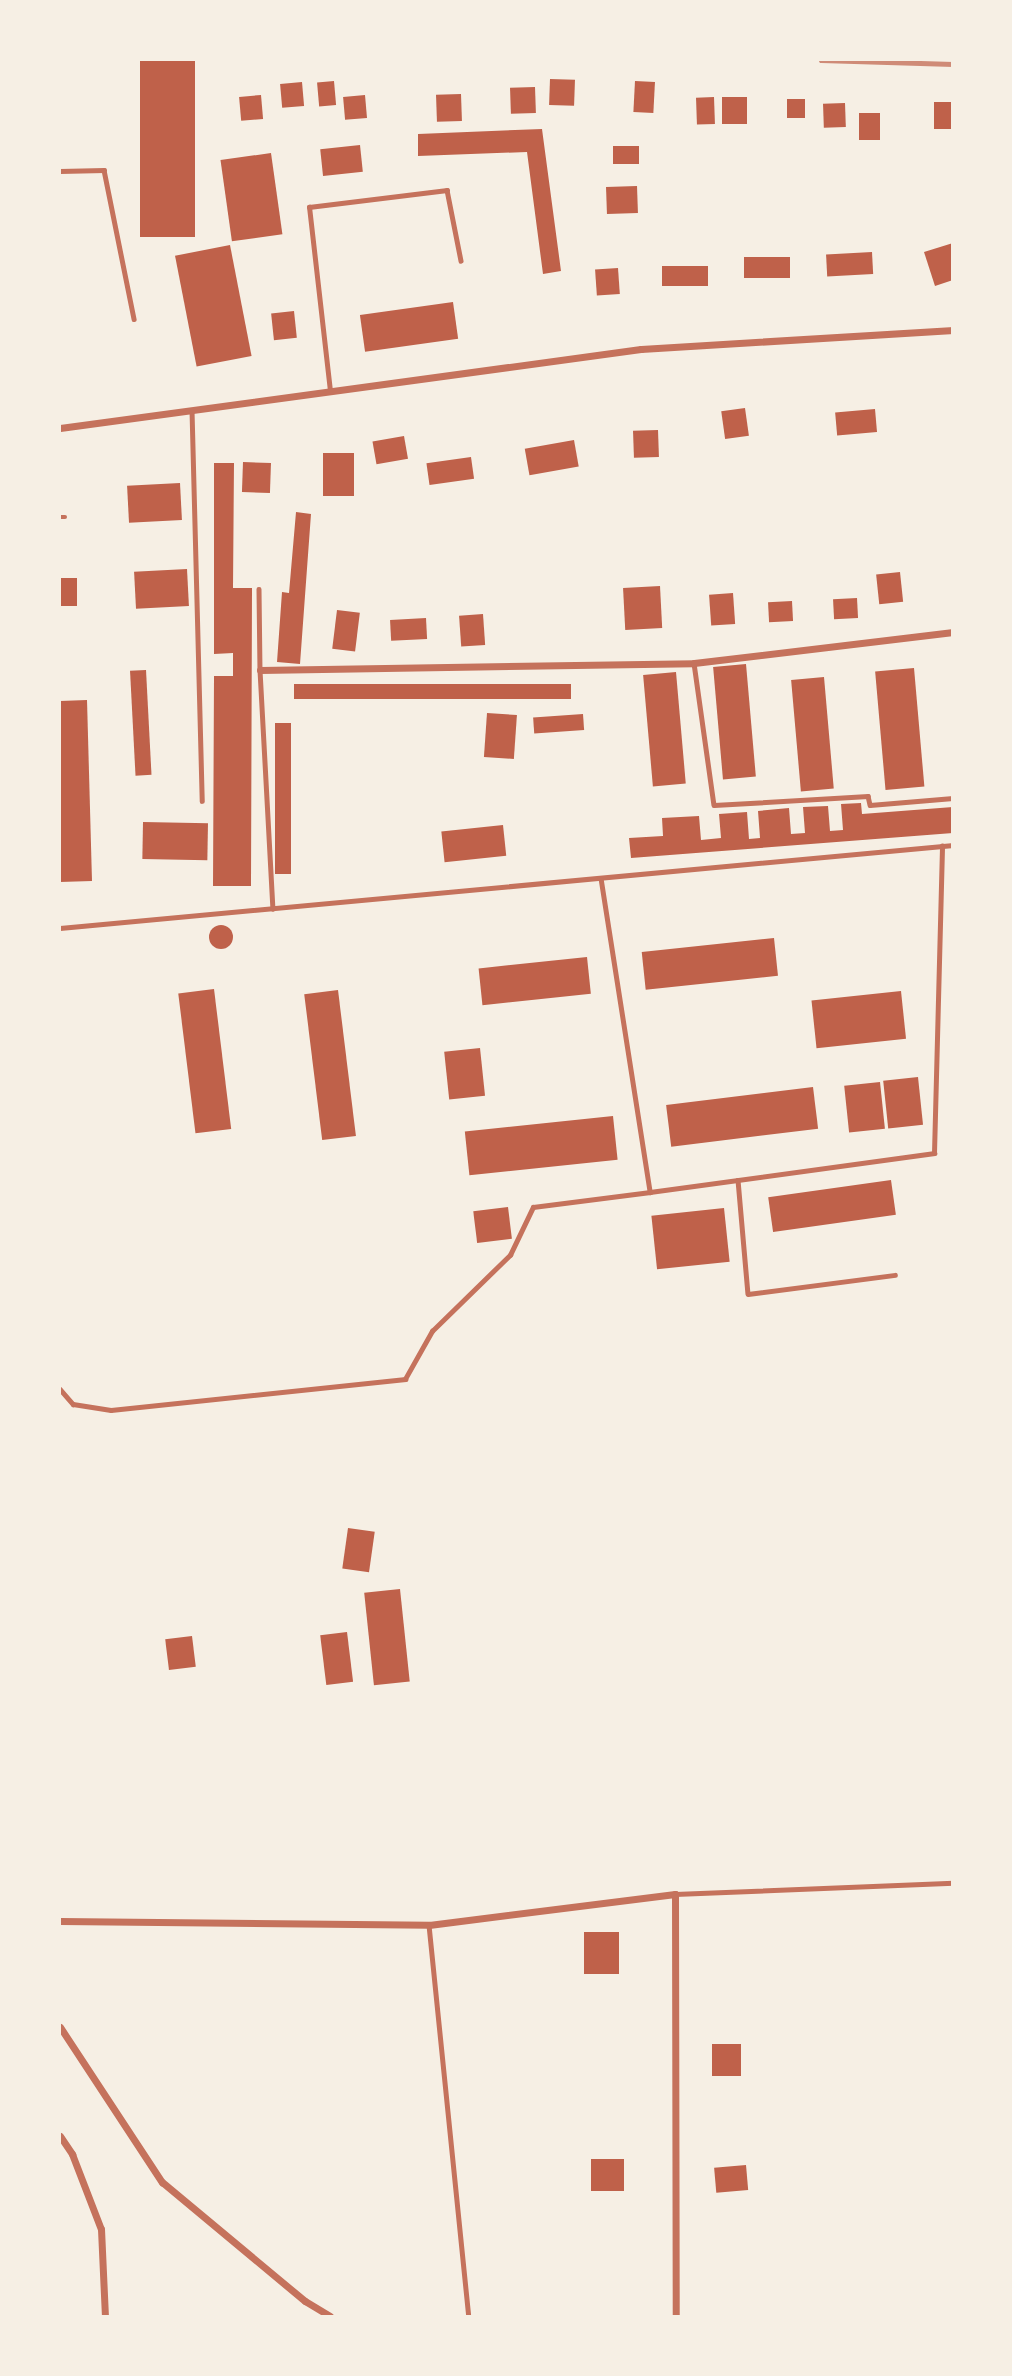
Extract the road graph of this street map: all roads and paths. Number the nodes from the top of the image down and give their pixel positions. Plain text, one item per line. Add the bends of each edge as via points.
1 (60, 171) edge
2 (461, 261) dead end
3 (134, 319) dead end
4 (953, 330) edge
5 (330, 391) junction
6 (192, 409) junction
7 (60, 428) edge
8 (259, 589) dead end
9 (953, 632) edge
10 (694, 663) junction
11 (260, 670) junction
12 (953, 798) edge
13 (202, 801) dead end
14 (953, 845) edge
15 (942, 846) junction
16 (601, 878) junction
17 (273, 909) junction
18 (60, 929) edge
19 (738, 1180) junction
20 (650, 1192) junction
21 (895, 1275) dead end
22 (60, 1389) edge
23 (953, 1883) edge
24 (675, 1894) junction
25 (60, 1921) edge
26 (429, 1925) junction
27 (60, 2027) edge
28 (60, 2136) edge
29 (105, 2316) edge
30 (330, 2316) edge
31 (470, 2316) edge
32 (676, 2316) edge

1 - 3 lane via 103,170
2 - 5 lane via 447,190 309,207
4 - 5 street via 641,349
5 - 6 street
6 - 7 street
6 - 13 lane
8 - 11 lane
9 - 10 street
10 - 11 street
10 - 12 lane via 714,805 868,796 870,805
11 - 17 lane
14 - 15 lane
15 - 16 lane
15 - 19 lane via 934,1153
16 - 17 lane
16 - 20 lane
17 - 18 lane
19 - 20 lane
19 - 21 lane via 748,1294
20 - 22 lane via 533,1207 510,1255 432,1331 405,1379 111,1410 73,1404
23 - 24 lane
24 - 26 street
24 - 32 street
25 - 26 street
26 - 31 lane
27 - 30 street via 162,2182 305,2301
28 - 29 street via 72,2154 101,2229

